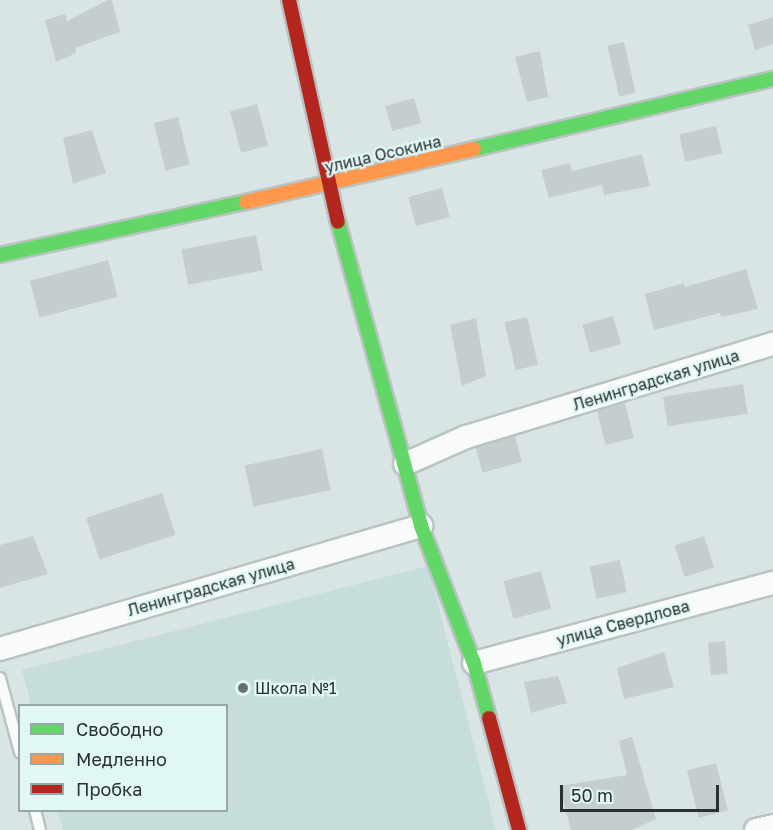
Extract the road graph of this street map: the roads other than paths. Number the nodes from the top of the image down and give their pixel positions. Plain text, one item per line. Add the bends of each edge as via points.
1 (288, 0) edge
2 (773, 79) edge
3 (328, 184) junction
4 (0, 255) edge
5 (773, 344) edge
6 (405, 464) junction
7 (421, 526) junction
8 (773, 583) edge
9 (0, 649) edge
10 (474, 663) junction
11 (0, 678) edge
12 (18, 745) edge
13 (36, 812) edge
14 (773, 826) edge
15 (40, 830) edge
16 (519, 830) edge
17 (756, 830) edge

1 - 3 street
2 - 3 street, улица Осокина
3 - 4 street, улица Осокина
3 - 6 street
5 - 6 street, Ленинградская улица via 466,437
6 - 7 street
7 - 9 street, Ленинградская улица
7 - 10 street
8 - 10 street, улица Свердлова
10 - 16 street
11 - 12 lane
13 - 15 lane
14 - 17 street

